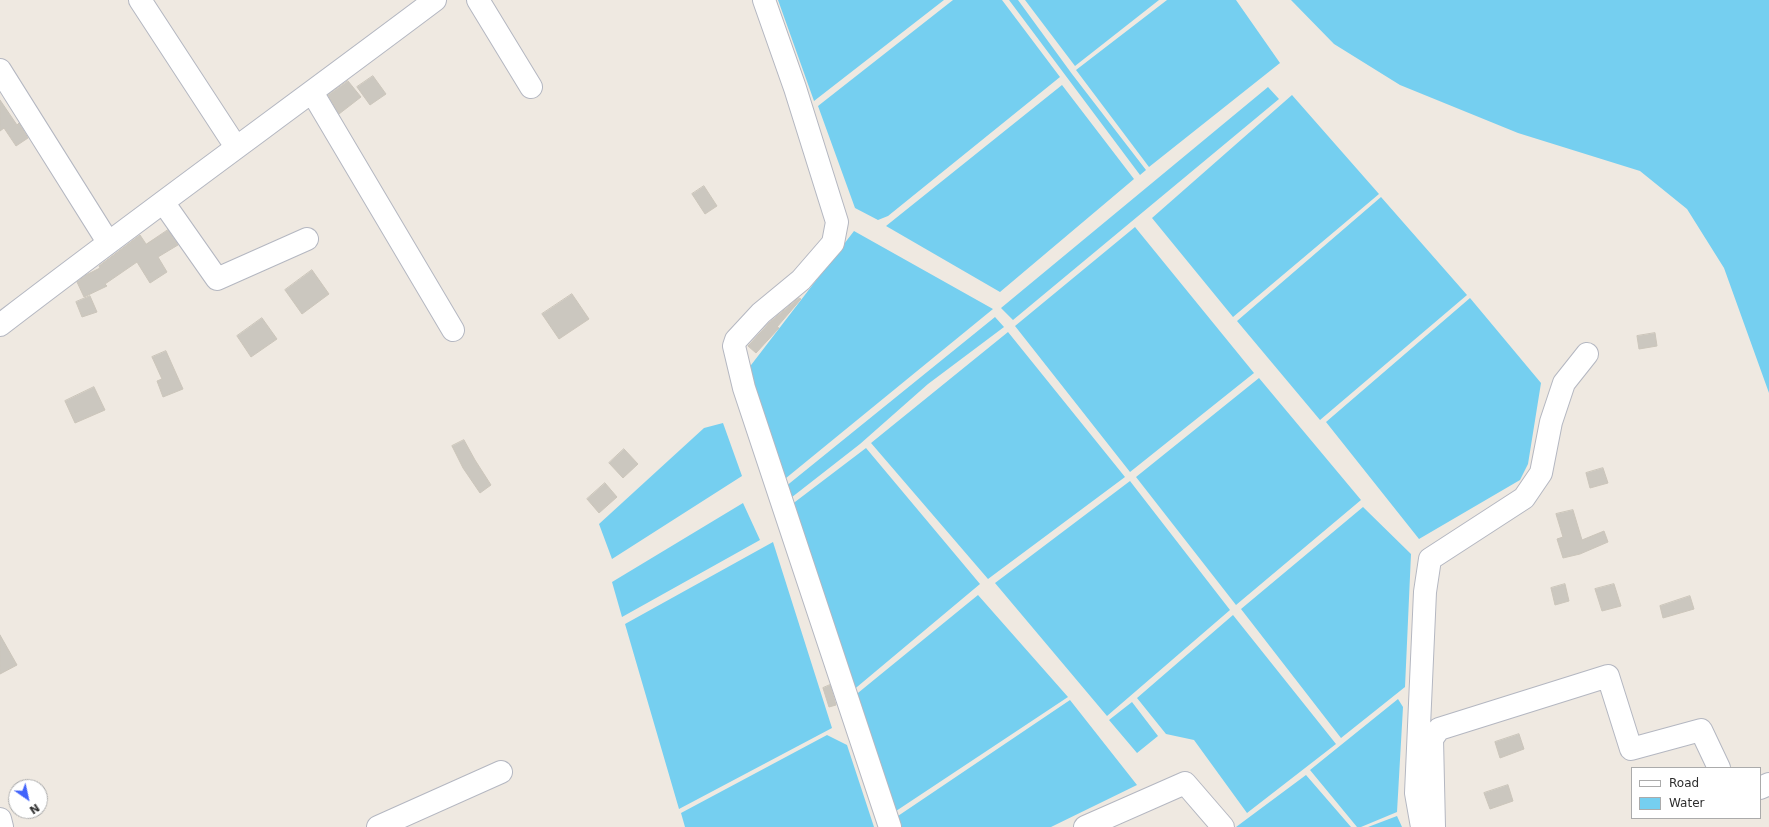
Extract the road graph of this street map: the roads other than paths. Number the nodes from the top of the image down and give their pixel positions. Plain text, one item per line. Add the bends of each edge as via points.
1 (140, 0) edge
2 (434, 0) edge
3 (478, 0) edge
4 (764, 0) edge
5 (0, 70) edge
6 (531, 87) dead end
7 (312, 92) junction
8 (236, 147) junction
9 (163, 202) junction
10 (307, 239) dead end
11 (108, 242) junction
12 (0, 325) edge
13 (453, 330) dead end
14 (1587, 354) dead end
15 (1719, 767) edge
16 (501, 772) dead end
17 (0, 819) edge
18 (2, 827) edge
19 (378, 827) edge
20 (890, 827) edge
21 (1085, 827) edge
22 (1223, 827) edge
23 (1422, 827) edge
24 (1434, 827) edge

1 - 8 street
2 - 7 street
3 - 6 street
4 - 20 street via 837,222 833,243 801,280 761,313 736,340 734,350 746,395
5 - 11 street
7 - 8 street
7 - 13 street
8 - 9 street
9 - 10 street via 217,279
9 - 11 street
11 - 12 street
14 - 23 street via 1564,383 1551,422 1541,473 1524,498 1430,559 1425,592 1416,792
15 - 24 street via 1701,730 1631,749 1608,676 1439,730 1432,739
16 - 19 street
17 - 18 street
21 - 22 street via 1185,783

